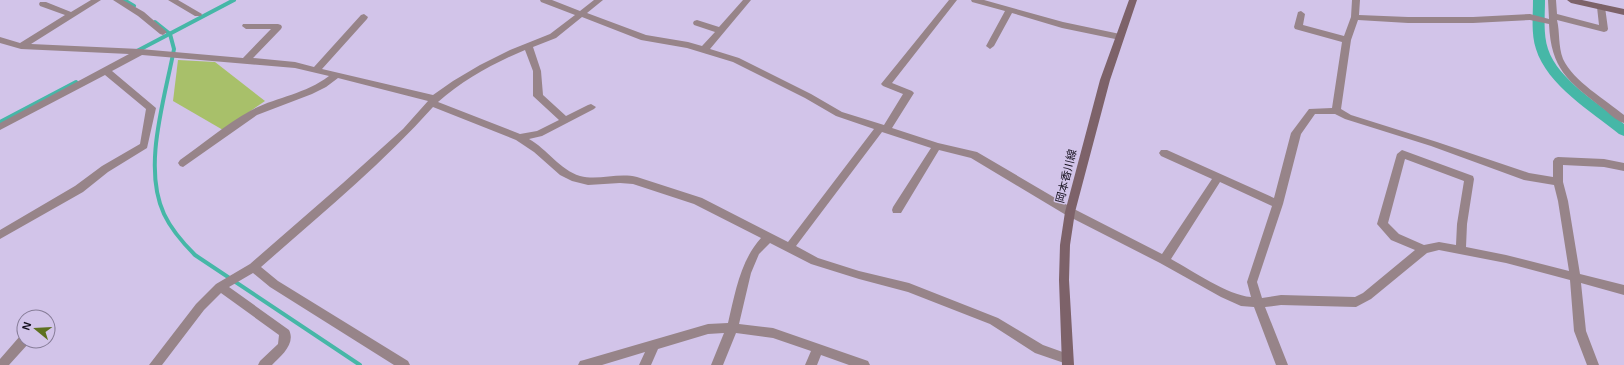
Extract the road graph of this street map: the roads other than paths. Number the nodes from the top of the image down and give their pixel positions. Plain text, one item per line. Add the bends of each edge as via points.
1 (97, 0) edge
2 (117, 0) edge
3 (172, 0) edge
4 (544, 0) edge
5 (599, 0) edge
6 (747, 0) edge
7 (953, 0) edge
8 (975, 0) edge
9 (1133, 0) edge
10 (1356, 0) edge
11 (1552, 0) edge
12 (1571, 0) edge
13 (43, 4) dead end
14 (1601, 7) junction
15 (1010, 10) junction
16 (1624, 12) edge
17 (198, 14) dead end
18 (1301, 14) dead end
19 (72, 15) junction
20 (580, 15) junction
21 (364, 17) dead end
22 (1355, 17) junction
23 (1553, 20) junction
24 (697, 23) dead end
25 (246, 26) dead end
26 (720, 31) junction
27 (163, 32) dead end
28 (1120, 37) junction
29 (0, 40) edge
30 (1347, 40) junction
31 (21, 46) junction
32 (990, 46) dead end
33 (528, 47) junction
34 (704, 50) junction
35 (140, 52) junction
36 (245, 61) junction
37 (316, 70) junction
38 (106, 71) junction
39 (336, 75) junction
40 (433, 101) junction
41 (590, 107) dead end
42 (1336, 111) junction
43 (565, 120) junction
44 (1624, 120) edge
45 (0, 127) edge
46 (883, 129) junction
47 (519, 138) junction
48 (937, 146) junction
49 (1164, 153) dead end
50 (183, 163) dead end
51 (1624, 167) edge
52 (1218, 177) junction
53 (1558, 182) junction
54 (1278, 204) junction
55 (897, 210) dead end
56 (1070, 212) junction
57 (0, 235) edge
58 (769, 237) junction
59 (790, 247) junction
60 (1424, 249) junction
61 (1461, 250) junction
62 (1164, 260) junction
63 (254, 267) junction
64 (1575, 276) junction
65 (220, 287) junction
66 (1624, 290) edge
67 (1258, 303) junction
68 (732, 328) junction
69 (654, 344) junction
70 (818, 348) junction
71 (16, 349) edge
72 (1069, 363) edge
73 (2, 365) edge
74 (155, 365) edge
75 (264, 365) edge
76 (404, 365) edge
77 (584, 365) edge
78 (645, 365) edge
79 (717, 365) edge
80 (810, 365) edge
81 (864, 365) edge
82 (1282, 365) edge
83 (1593, 365) edge

1 - 19 street
2 - 27 street via 141,14
3 - 17 street
4 - 20 street
5 - 20 street
6 - 26 street
7 - 46 street via 886,84 909,93
8 - 15 street
9 - 28 main road, 岡本香川線
10 - 22 street
11 - 23 street
12 - 14 main road
13 - 19 street
14 - 16 main road
14 - 23 street via 1604,29
15 - 28 street via 1062,25
15 - 32 street
18 - 30 street via 1298,26
19 - 31 street
20 - 33 street via 553,36
20 - 34 street via 644,38
21 - 37 street
22 - 23 street via 1473,20 1530,16
22 - 30 street
23 - 44 street via 1559,58 1567,72
24 - 26 street
25 - 36 street via 278,27
26 - 34 street
28 - 56 main road, 岡本香川線 via 1105,80
29 - 31 street
30 - 42 street
31 - 35 street
33 - 40 street via 482,67
33 - 43 street via 537,71 538,96
34 - 46 street via 736,60 808,96 825,108
35 - 36 street
35 - 38 street
36 - 37 street via 295,65
37 - 39 street
38 - 45 street
38 - 57 street via 151,108 144,146 105,169 79,189
39 - 40 street
39 - 50 street via 309,92 254,113
40 - 47 street
40 - 63 street via 406,131 347,186
41 - 43 street
42 - 53 street via 1528,177
42 - 54 street via 1312,111 1296,133
43 - 47 street via 539,134
46 - 48 street
46 - 59 street
47 - 58 street via 539,150 557,168 571,177 583,181 622,178 633,180 698,201
48 - 55 street
48 - 56 street via 974,155
49 - 52 street
51 - 53 street via 1604,163 1558,161
52 - 54 street
52 - 62 street
53 - 64 street
54 - 67 street via 1252,282
56 - 62 street
56 - 72 main road, 岡本香川線 via 1064,280
58 - 59 street
58 - 68 street via 755,252 746,273
59 - 72 street via 815,261 909,288 994,321 1039,349
60 - 61 street via 1438,246
60 - 61 street via 1395,237 1382,224 1402,154 1469,179
60 - 67 street via 1367,296 1356,302 1281,300
61 - 64 street
62 - 67 street via 1225,294 1241,301
63 - 65 street
63 - 76 street via 274,284
64 - 66 street
64 - 83 street via 1580,331
65 - 74 street via 200,307
65 - 75 street via 285,333 283,346
67 - 82 street
68 - 69 street via 708,329
68 - 70 street via 773,333
68 - 79 street
69 - 77 street
69 - 78 street
70 - 80 street
70 - 81 street
71 - 73 street

